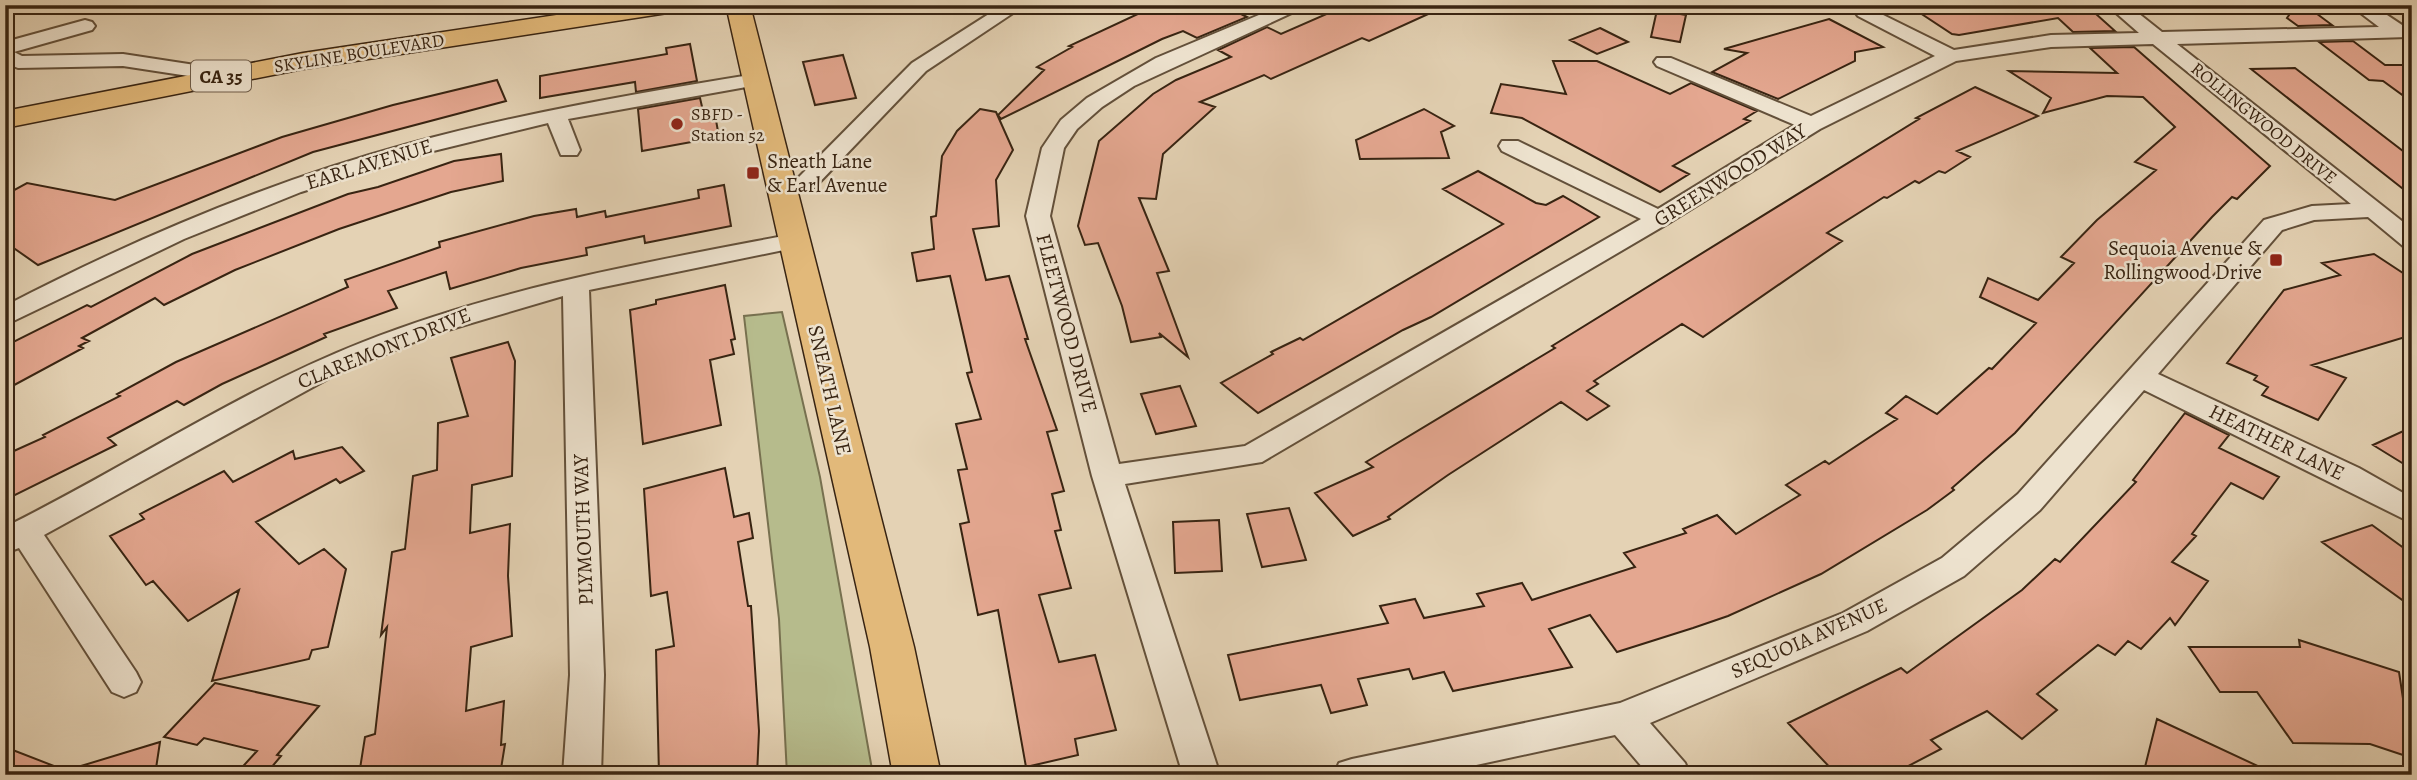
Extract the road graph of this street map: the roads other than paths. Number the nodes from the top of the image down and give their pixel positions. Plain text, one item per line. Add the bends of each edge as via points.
1 (576, 5) edge
2 (674, 5) edge
3 (738, 5) edge
4 (1016, 5) edge
5 (1300, 5) edge
6 (2116, 5) edge
7 (2360, 5) edge
8 (1865, 12) dead end
9 (85, 26) dead end
10 (2157, 36) junction
11 (2405, 36) edge
12 (5, 48) edge
13 (5, 55) edge
14 (1951, 56) junction
15 (1664, 62) dead end
16 (195, 72) junction
17 (756, 80) junction
18 (5, 113) edge
19 (556, 115) junction
20 (5, 120) edge
21 (1812, 124) junction
22 (1510, 146) dead end
23 (569, 150) dead end
24 (781, 187) junction
25 (2372, 210) junction
26 (1659, 219) junction
27 (794, 241) junction
28 (2412, 241) edge
29 (576, 285) junction
30 (11, 307) edge
31 (2139, 376) junction
32 (1107, 476) junction
33 (2412, 512) edge
34 (15, 536) edge
35 (124, 682) dead end
36 (1623, 718) junction
37 (582, 775) edge
38 (917, 775) edge
39 (1202, 775) edge
40 (1352, 775) edge
41 (1672, 775) edge

1 - 16 main road, SKYLINE BOULEVARD / CA 35 via 354,40
2 - 20 main road, SKYLINE BOULEVARD / CA 35 via 303,61
3 - 17 main road, SNEATH LANE
4 - 24 street via 919,68 807,182
5 - 32 street, FLEETWOOD DRIVE via 1144,71 1085,108 1054,145 1038,216
6 - 10 street, ROLLINGWOOD DRIVE
7 - 11 street
8 - 14 street
9 - 12 street
10 - 11 street, GREENWOOD WAY
10 - 14 street, GREENWOOD WAY via 2051,41
10 - 25 street, ROLLINGWOOD DRIVE
13 - 16 street via 18,62 123,60
14 - 21 street, GREENWOOD WAY
15 - 21 street
16 - 18 main road, SKYLINE BOULEVARD / CA 35
17 - 19 street, EARL AVENUE
17 - 24 main road, SNEATH LANE
19 - 23 street
19 - 30 street, EARL AVENUE via 434,143 295,187
21 - 26 street, GREENWOOD WAY
22 - 26 street
24 - 27 main road, SNEATH LANE
25 - 28 street, ROLLINGWOOD DRIVE
25 - 31 street, SEQUOIA AVENUE via 2312,213 2273,225
26 - 32 street, GREENWOOD WAY via 1252,455
27 - 29 street, CLAREMONT DRIVE
27 - 38 main road, SNEATH LANE via 892,647
29 - 34 street, CLAREMONT DRIVE via 452,318 341,361
29 - 37 street, PLYMOUTH WAY via 587,687
31 - 33 street, HEATHER LANE via 2348,476
31 - 36 street, SEQUOIA AVENUE via 2029,502 1953,567 1855,622
32 - 39 street, FLEETWOOD DRIVE
34 - 35 street
36 - 40 street, SEQUOIA AVENUE
36 - 41 street

